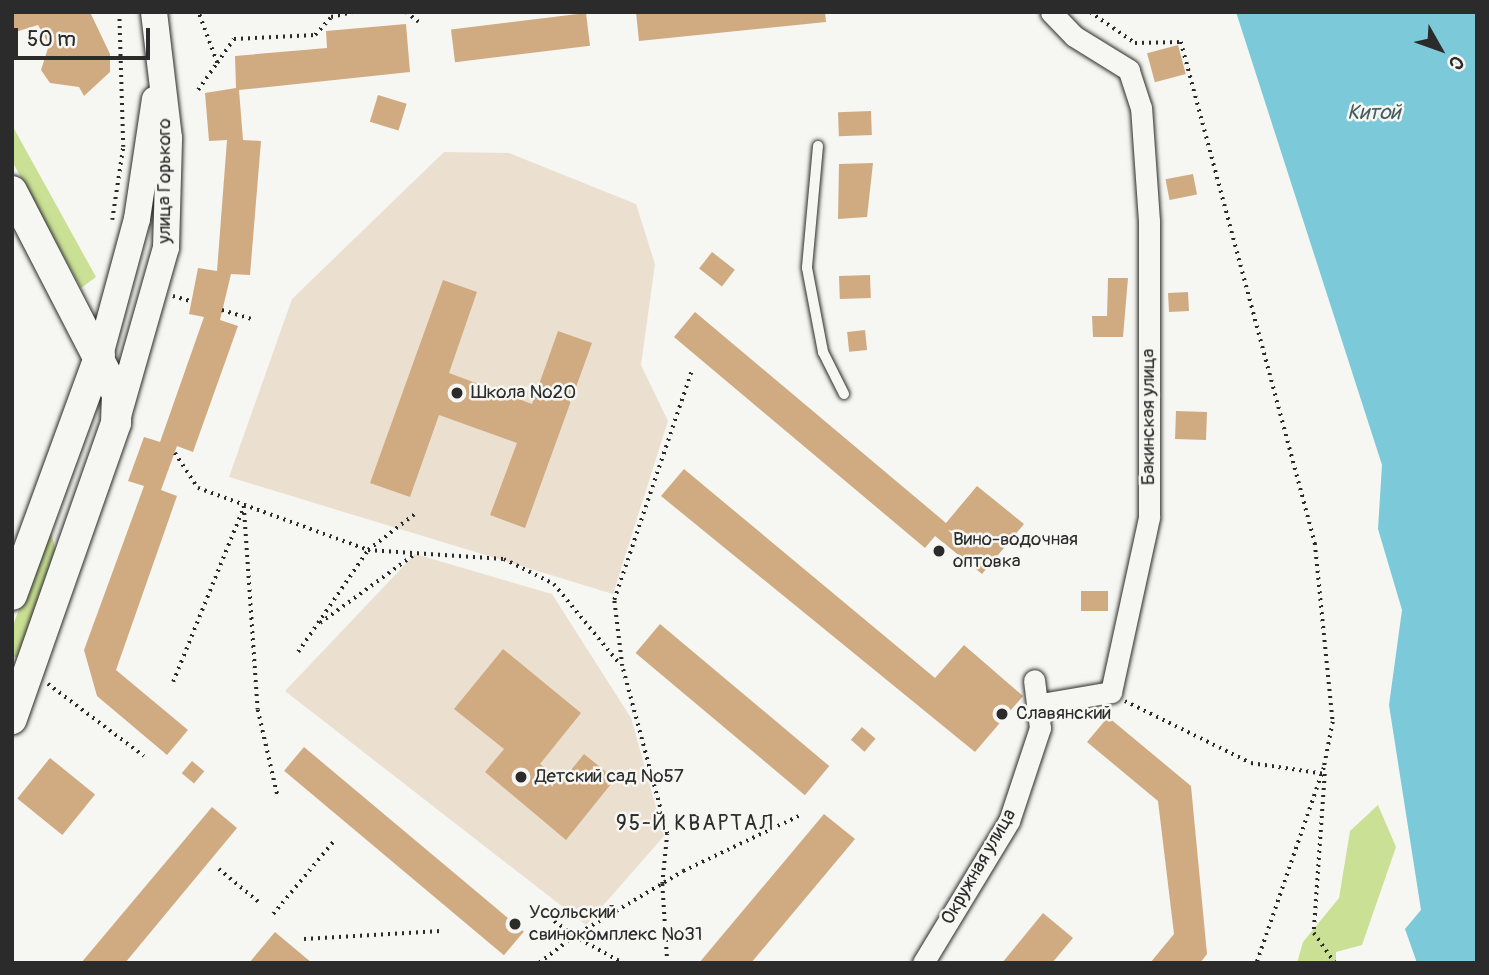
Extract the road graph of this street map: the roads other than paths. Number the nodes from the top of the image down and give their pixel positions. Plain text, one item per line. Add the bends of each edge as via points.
1 (154, 12) edge
2 (1051, 12) edge
3 (161, 63) junction
4 (818, 146) dead end
5 (12, 191) edge
6 (100, 355) junction
7 (844, 394) dead end
8 (116, 423) junction
9 (12, 595) edge
10 (1034, 680) dead end
11 (21, 695) edge
12 (1041, 704) junction
13 (923, 963) edge

1 - 3 street
2 - 12 street, Бакинская улица via 1074,36 1129,69 1141,108 1149,221 1149,517 1111,692
3 - 6 street, улица Горького via 136,219
3 - 8 street, улица Горького via 169,138 166,248
4 - 7 lane via 807,268 823,352
5 - 6 main road
6 - 8 main road, улица Горького via 117,394
6 - 9 main road, улица Горького
8 - 11 main road, улица Горького
10 - 12 street
12 - 13 street, Окружная улица via 1040,727 1009,821

